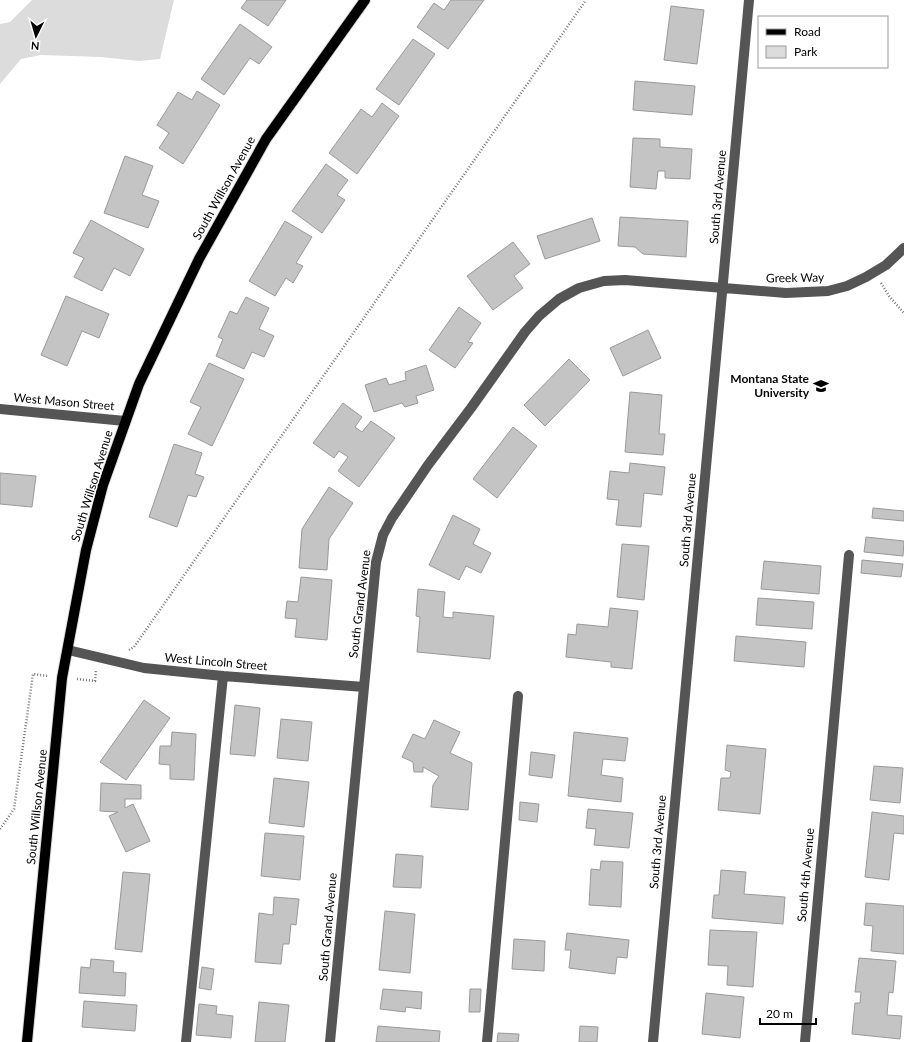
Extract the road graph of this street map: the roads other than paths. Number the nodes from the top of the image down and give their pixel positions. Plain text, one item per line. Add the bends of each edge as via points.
1 (365, 0) edge
2 (749, 0) edge
3 (904, 248) edge
4 (722, 288) junction
5 (0, 409) edge
6 (125, 420) junction
7 (849, 555) dead end
8 (68, 650) junction
9 (223, 676) junction
10 (364, 687) junction
11 (518, 696) dead end
12 (27, 1042) edge
13 (186, 1042) edge
14 (330, 1042) edge
15 (487, 1042) edge
16 (653, 1042) edge
17 (805, 1042) edge

1 - 6 main road, South Willson Avenue via 266,139 200,259 139,384
2 - 4 street, South 3rd Avenue
3 - 4 street, Greek Way via 875,272 847,286 828,291 786,293
4 - 10 street, South Grand Avenue via 625,280 604,281 579,288 559,299 539,316 428,465 383,535 376,562
4 - 16 street, South 3rd Avenue
5 - 6 street, West Mason Street
6 - 8 main road, South Willson Avenue via 103,485 86,550
7 - 17 street, South 4th Avenue
8 - 9 street, West Lincoln Street via 144,668
8 - 12 main road, South Willson Avenue via 62,678
9 - 10 street, West Lincoln Street
9 - 13 street
10 - 14 street, South Grand Avenue
11 - 15 street

